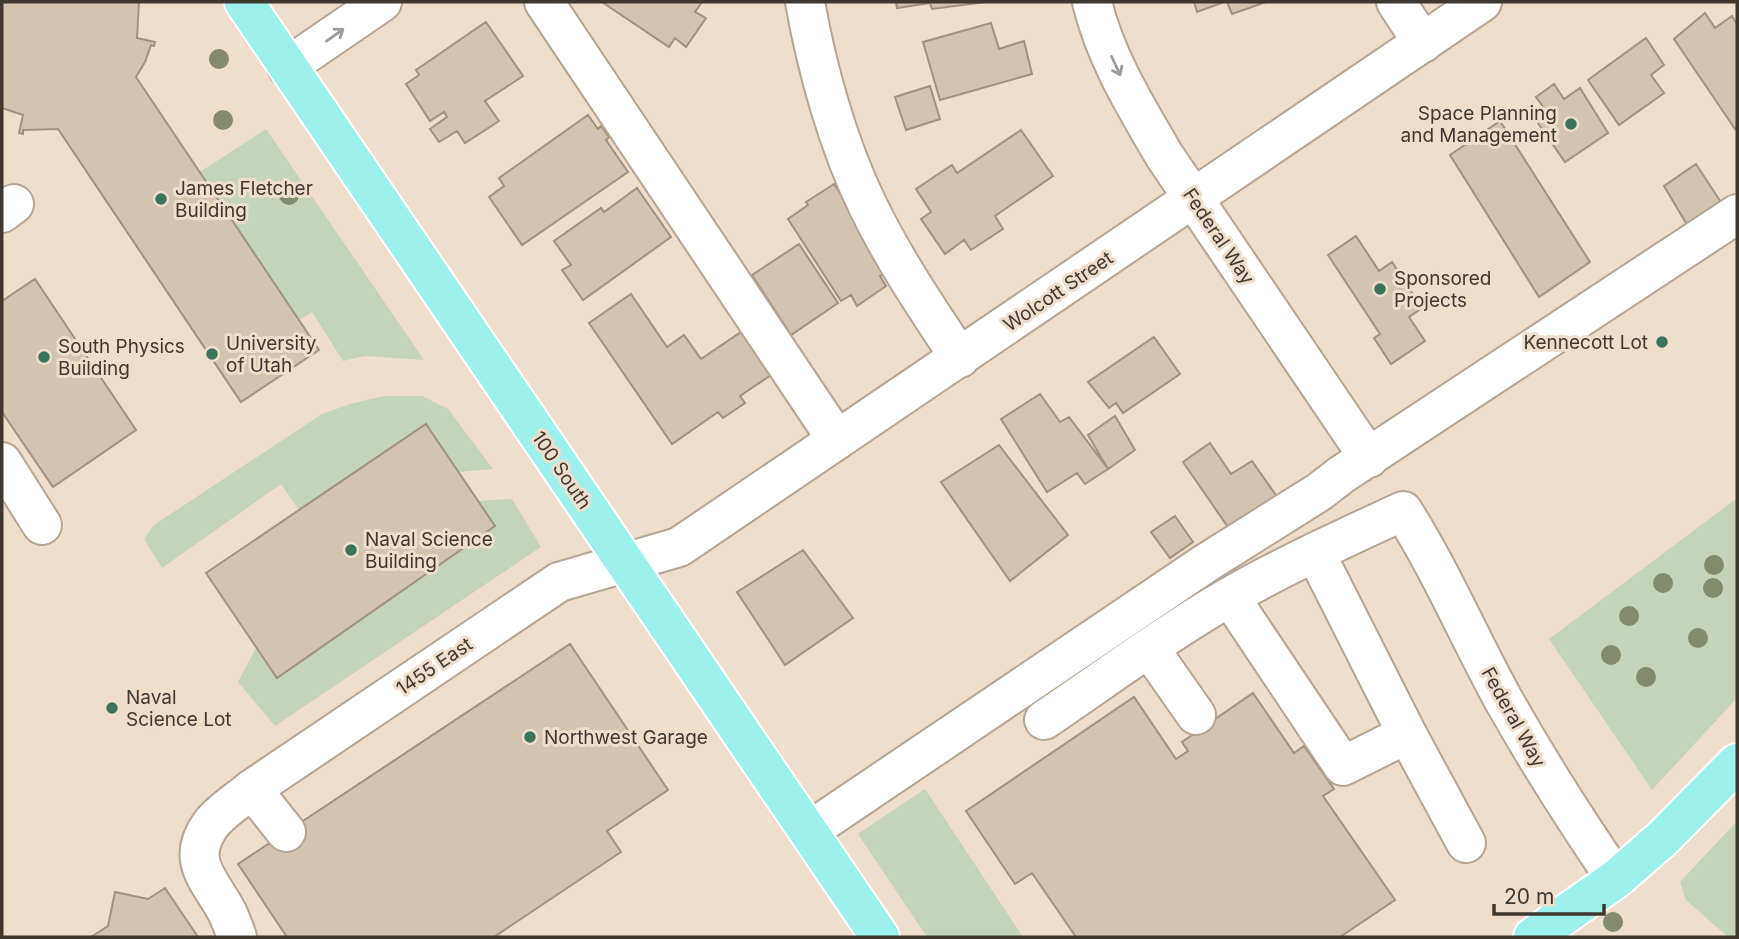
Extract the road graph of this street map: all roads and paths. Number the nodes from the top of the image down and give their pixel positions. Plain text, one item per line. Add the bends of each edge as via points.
1 (244, 2) edge
2 (382, 2) edge
3 (544, 2) edge
4 (805, 2) edge
5 (1092, 2) edge
6 (1396, 2) edge
7 (1482, 2) edge
8 (1423, 43) junction
9 (287, 67) junction
10 (1194, 198) junction
11 (1737, 214) edge
12 (960, 358) junction
13 (837, 440) junction
14 (1369, 458) junction
15 (2, 462) edge
16 (42, 525) dead end
17 (1315, 552) junction
18 (625, 562) junction
19 (1230, 597) junction
20 (1149, 648) junction
21 (1196, 715) dead end
22 (1044, 720) dead end
23 (1407, 734) junction
24 (1737, 763) edge
25 (252, 789) junction
26 (809, 831) junction
27 (286, 832) dead end
28 (1466, 843) dead end
29 (1616, 879) junction
30 (237, 937) edge
31 (880, 937) edge
32 (1533, 937) edge

1 - 9 main road, 100 South
9 -> 2 street
3 - 13 street
4 - 12 street via 842,139 868,206
5 -> 10 street, Federal Way via 1112,60 1136,108
6 - 8 street
7 - 8 street, Wolcott Street
8 - 10 street, Wolcott Street
9 - 18 main road, 100 South
10 - 12 street, Wolcott Street
10 - 14 street, Federal Way
11 - 14 street
12 - 13 street, Wolcott Street
13 - 18 street, Wolcott Street via 679,547
14 - 26 street
15 - 16 street
17 - 19 street
17 - 23 street
17 - 29 street, Federal Way via 1404,511 1503,699 1565,806
18 - 25 street, 1455 East via 559,582
18 - 26 main road, 100 South
19 - 20 street
19 - 23 street via 1343,766
20 - 21 street
20 - 22 street
23 - 28 street
24 - 29 main road
25 - 27 street
25 - 30 street, 1455 East via 212,823 199,857 202,873
26 - 31 main road, 100 South
29 - 32 main road

